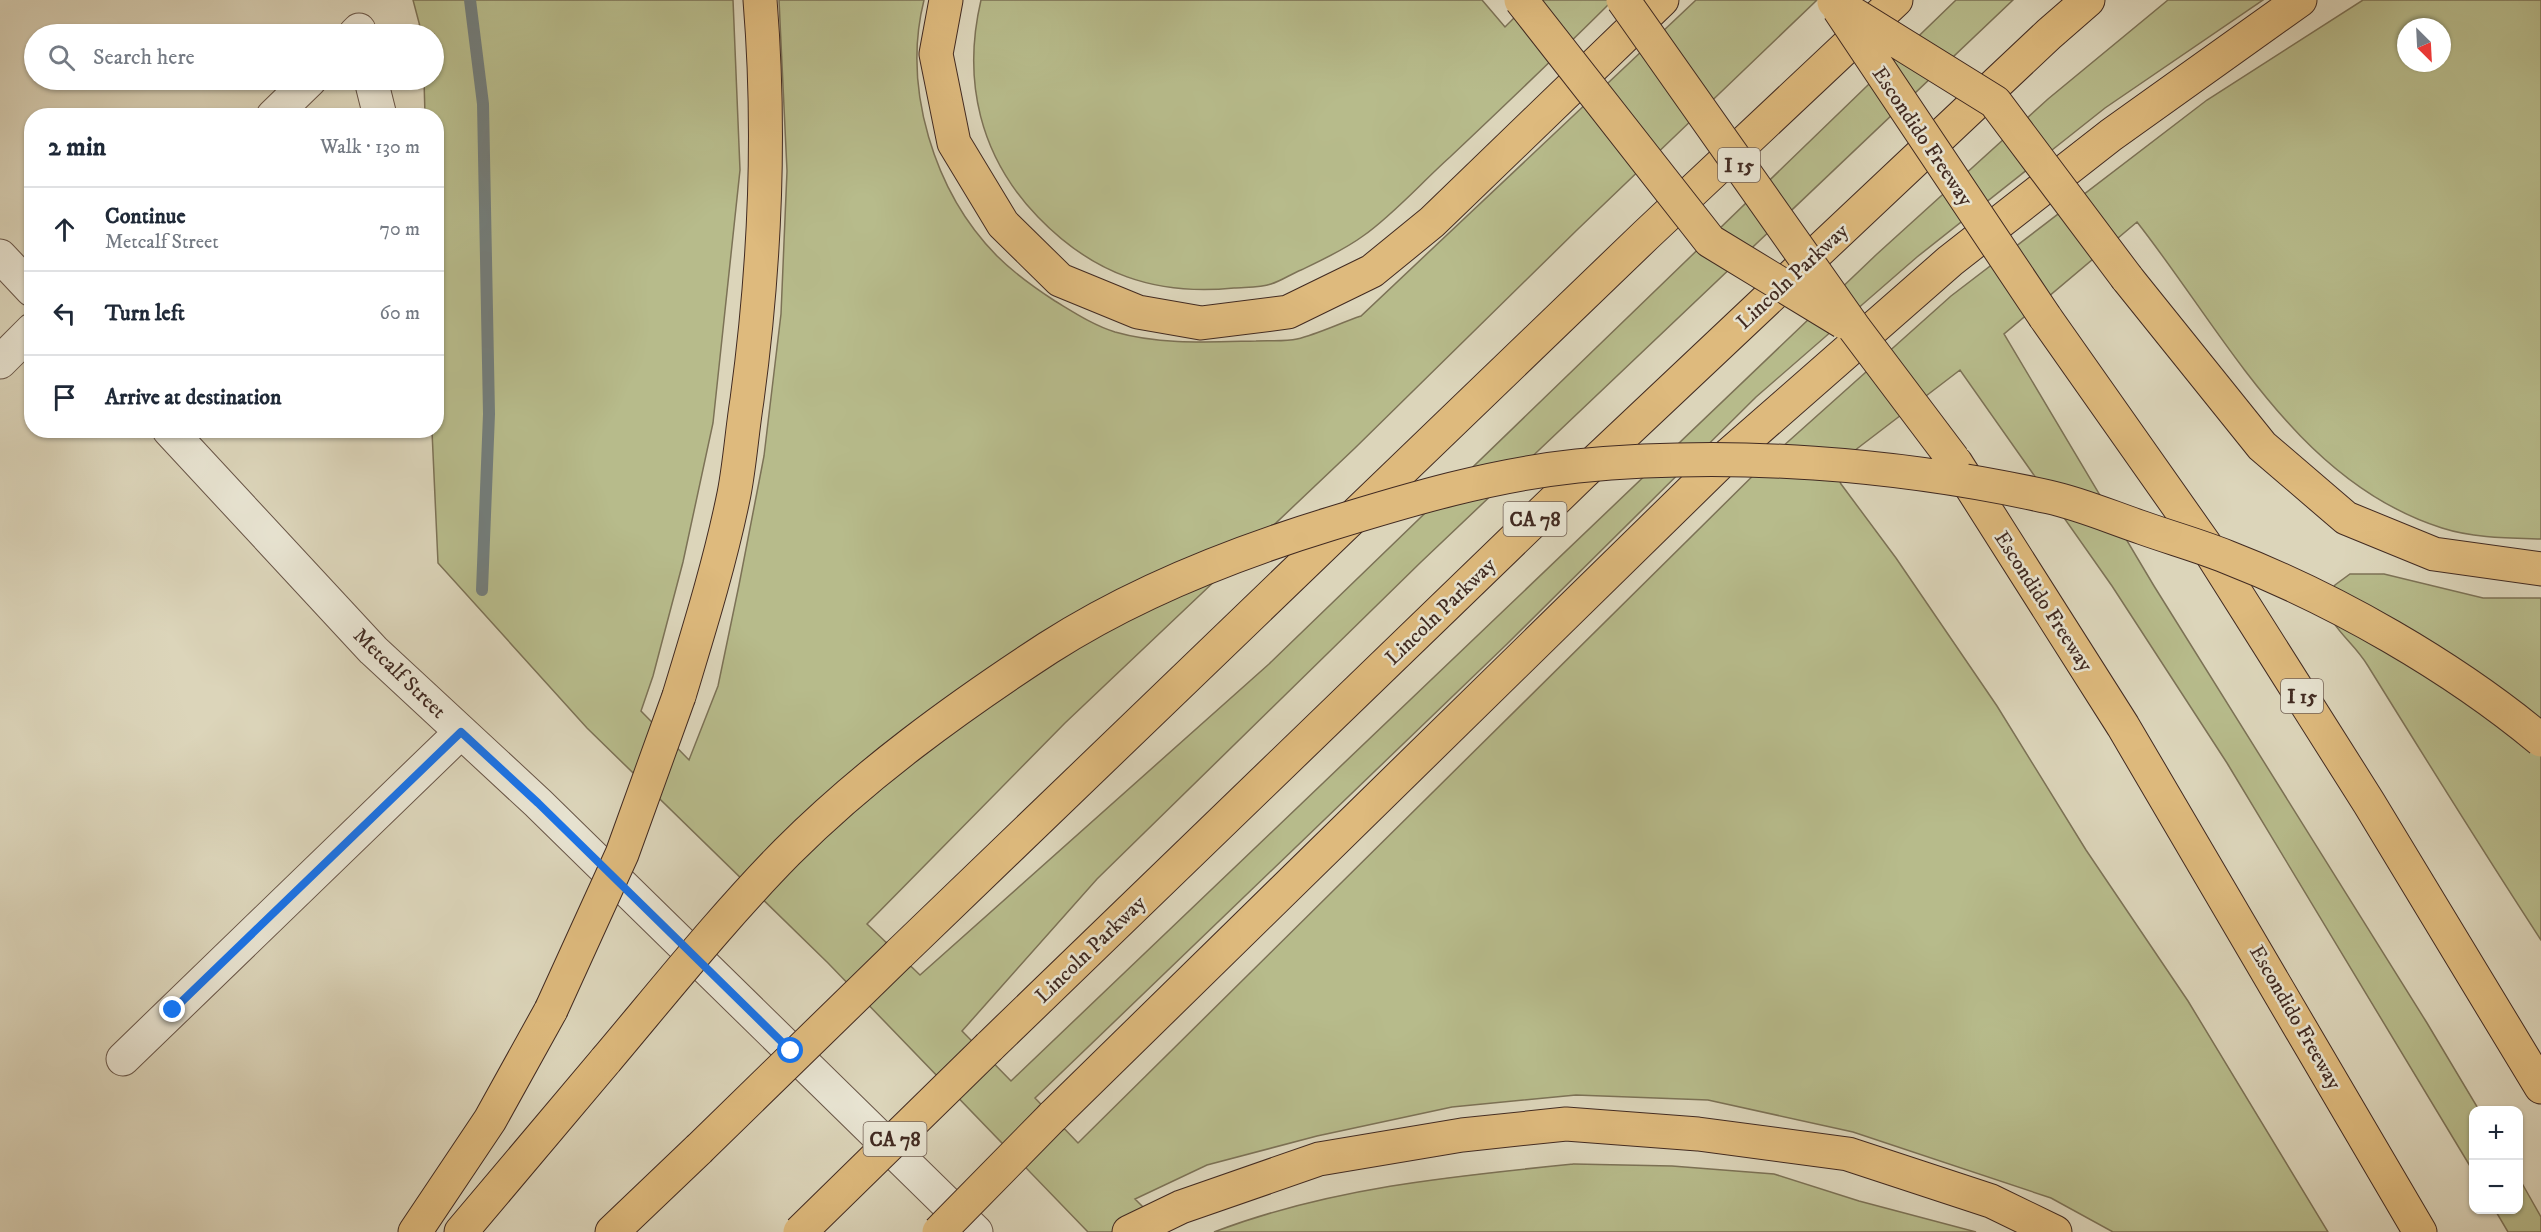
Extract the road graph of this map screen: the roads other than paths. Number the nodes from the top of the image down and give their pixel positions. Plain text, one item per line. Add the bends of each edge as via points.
1 (760, 0) edge
2 (946, 0) edge
3 (1521, 0) edge
4 (1623, 0) edge
5 (1662, 0) edge
6 (1896, 0) edge
7 (2088, 0) edge
8 (2300, 0) edge
9 (1833, 1) edge
10 (300, 90) edge
11 (374, 90) edge
12 (281, 108) edge
13 (378, 108) edge
14 (0, 256) edge
15 (24, 282) edge
16 (1855, 329) junction
17 (24, 338) edge
18 (0, 362) edge
19 (176, 438) edge
20 (2541, 568) edge
21 (461, 732) junction
22 (2541, 740) edge
23 (123, 1059) dead end
24 (2541, 1088) edge
25 (415, 1232) edge
26 (461, 1232) edge
27 (612, 1232) edge
28 (800, 1232) edge
29 (939, 1232) edge
30 (976, 1232) edge
31 (1129, 1232) edge
32 (2055, 1232) edge
33 (2420, 1232) edge

1 - 25 highway, bridge via 765,51 766,197 754,346 734,494 707,603 679,696 622,854 551,1010 490,1120
2 - 5 highway via 936,54 954,143 1003,224 1060,280 1138,312 1201,323 1288,312 1372,271 1432,222
3 - 16 highway, bridge via 1710,241
4 - 16 highway, Escondido Freeway / I 15, bridge
6 - 27 highway, bridge via 1646,235
7 - 28 highway, Lincoln Parkway / CA 78, bridge via 1583,473
8 - 29 highway, bridge via 2110,135 1950,261 1724,459
9 - 20 highway, bridge via 1995,102 2127,278 2262,446 2346,518 2433,554
9 - 24 highway, Escondido Freeway / I 15, bridge via 2045,317 2209,550 2369,803
10 - 12 street
11 - 13 street
14 - 15 street
16 - 33 highway, Escondido Freeway / I 15, bridge via 1953,459 2123,726
17 - 18 street
19 - 21 street, Metcalf Street via 373,650
21 - 23 street
21 - 30 street, Metcalf Street
22 - 26 highway, bridge via 2452,674 2337,608 2228,557 2053,498 1915,474 1802,462 1650,461 1574,467 1482,481 1274,541 1170,581 1052,646 958,710 875,772 790,849 735,908
31 - 32 highway via 1181,1207 1319,1159 1462,1135 1566,1124 1698,1134 1848,1154 1991,1201

